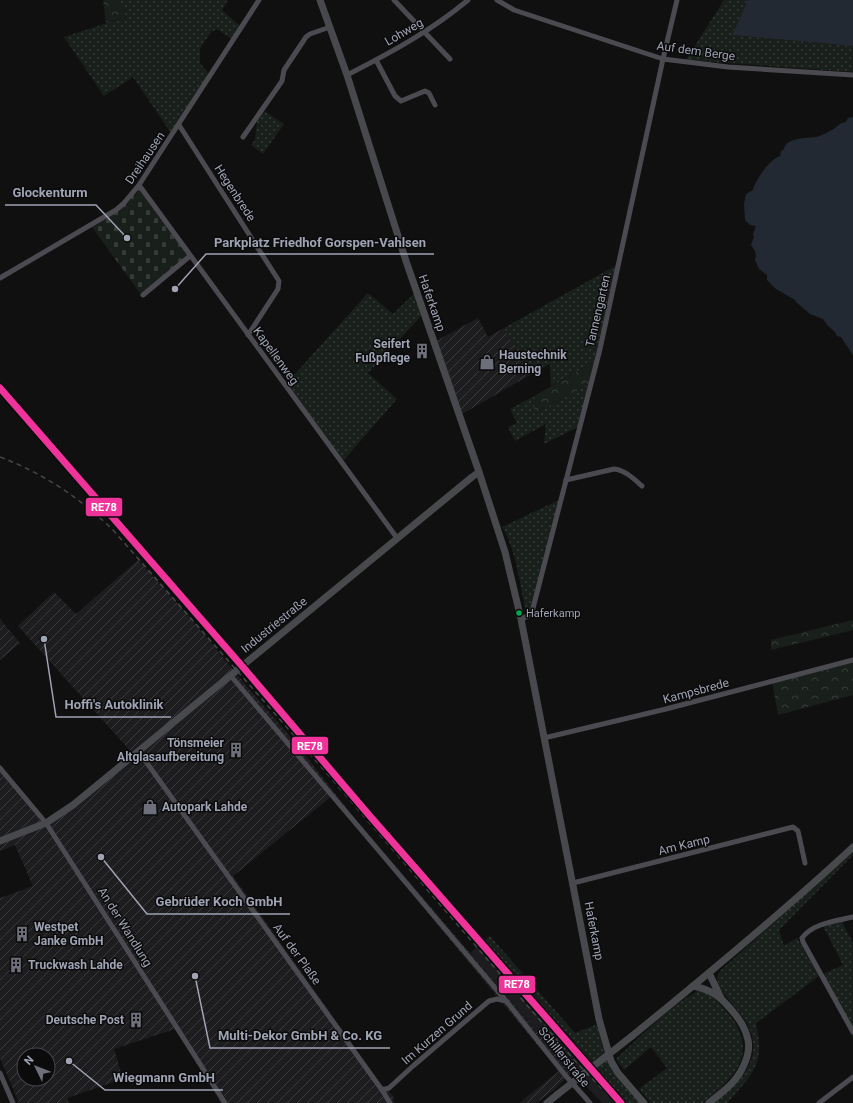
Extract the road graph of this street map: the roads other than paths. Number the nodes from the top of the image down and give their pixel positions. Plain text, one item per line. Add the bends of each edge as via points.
1 (259, 0) edge
2 (320, 0) edge
3 (394, 0) edge
4 (468, 0) edge
5 (497, 0) edge
6 (677, 0) edge
7 (330, 27) junction
8 (425, 33) junction
9 (450, 59) dead end
10 (663, 59) junction
11 (376, 60) junction
12 (853, 74) edge
13 (347, 75) junction
14 (435, 105) dead end
15 (179, 125) junction
16 (243, 137) dead end
17 (139, 185) junction
18 (190, 256) junction
19 (0, 278) edge
20 (143, 295) dead end
21 (248, 334) junction
22 (479, 472) junction
23 (566, 480) junction
24 (642, 486) dead end
25 (397, 538) junction
26 (521, 619) junction
27 (853, 660) edge
28 (230, 675) junction
29 (544, 738) junction
30 (139, 752) junction
31 (0, 768) edge
32 (46, 823) junction
33 (0, 841) edge
34 (853, 847) edge
35 (805, 863) dead end
36 (573, 883) junction
37 (853, 917) edge
38 (706, 975) junction
39 (694, 986) junction
40 (713, 992) junction
41 (721, 998) junction
42 (507, 1002) junction
43 (853, 1032) edge
44 (0, 1072) edge
45 (853, 1077) edge
46 (382, 1090) junction
47 (13, 1103) edge
48 (225, 1103) edge
49 (390, 1103) edge
50 (547, 1103) edge
51 (590, 1103) edge
52 (644, 1103) edge
53 (709, 1103) edge
54 (819, 1103) edge

1 - 15 street, Dreihausen
2 - 7 street, Haferkamp
3 - 8 street
4 - 8 street, Lohweg
5 - 10 street, Auf dem Berge via 514,10
6 - 10 street, Tannengarten
7 - 13 street, Haferkamp
7 - 16 street via 306,37 284,70 282,81
8 - 9 street
8 - 11 street, Lohweg
10 - 12 street, Auf dem Berge
10 - 23 street, Tannengarten via 600,349
11 - 13 street, Lohweg
11 - 14 street via 395,96 402,101 424,91 429,93
13 - 22 street, Haferkamp via 406,261
15 - 17 street, Dreihausen
15 - 21 street, Hegenbrede via 279,281 278,290
17 - 18 street, Kapellenweg
17 - 19 street, Dreihausen via 116,210
18 - 20 street
18 - 21 street, Kapellenweg
21 - 25 street, Kapellenweg
22 - 25 street, Industriestraße
22 - 26 street, Haferkamp via 505,552
23 - 24 street via 620,469
23 - 26 street, Tannengarten via 532,612
25 - 28 street, Industriestraße
26 - 29 street, Haferkamp
27 - 29 street, Kampsbrede
28 - 30 street, Industriestraße
28 - 42 street, Schillerstraße
29 - 36 street, Haferkamp
30 - 32 street, Industriestraße via 73,805
30 - 46 street, Auf der Plaße
31 - 32 street, An der Wandlung
32 - 33 street, Industriestraße
32 - 48 street, An der Wandlung
34 - 38 street
35 - 36 street, Am Kamp via 798,831 793,828
36 - 52 street, Haferkamp via 599,1019 611,1061
37 - 43 street via 817,926 802,938
38 - 39 street
38 - 40 street via 709,988
38 - 41 street
39 - 40 street
39 - 50 street, bridge
40 - 41 street
41 - 53 street via 740,1020 748,1040 747,1052 739,1074
42 - 46 street, Im Kurzen Grund via 497,999 489,1001 388,1088
42 - 51 street, Schillerstraße
44 - 47 street
45 - 54 street
46 - 49 street, Auf der Plaße

